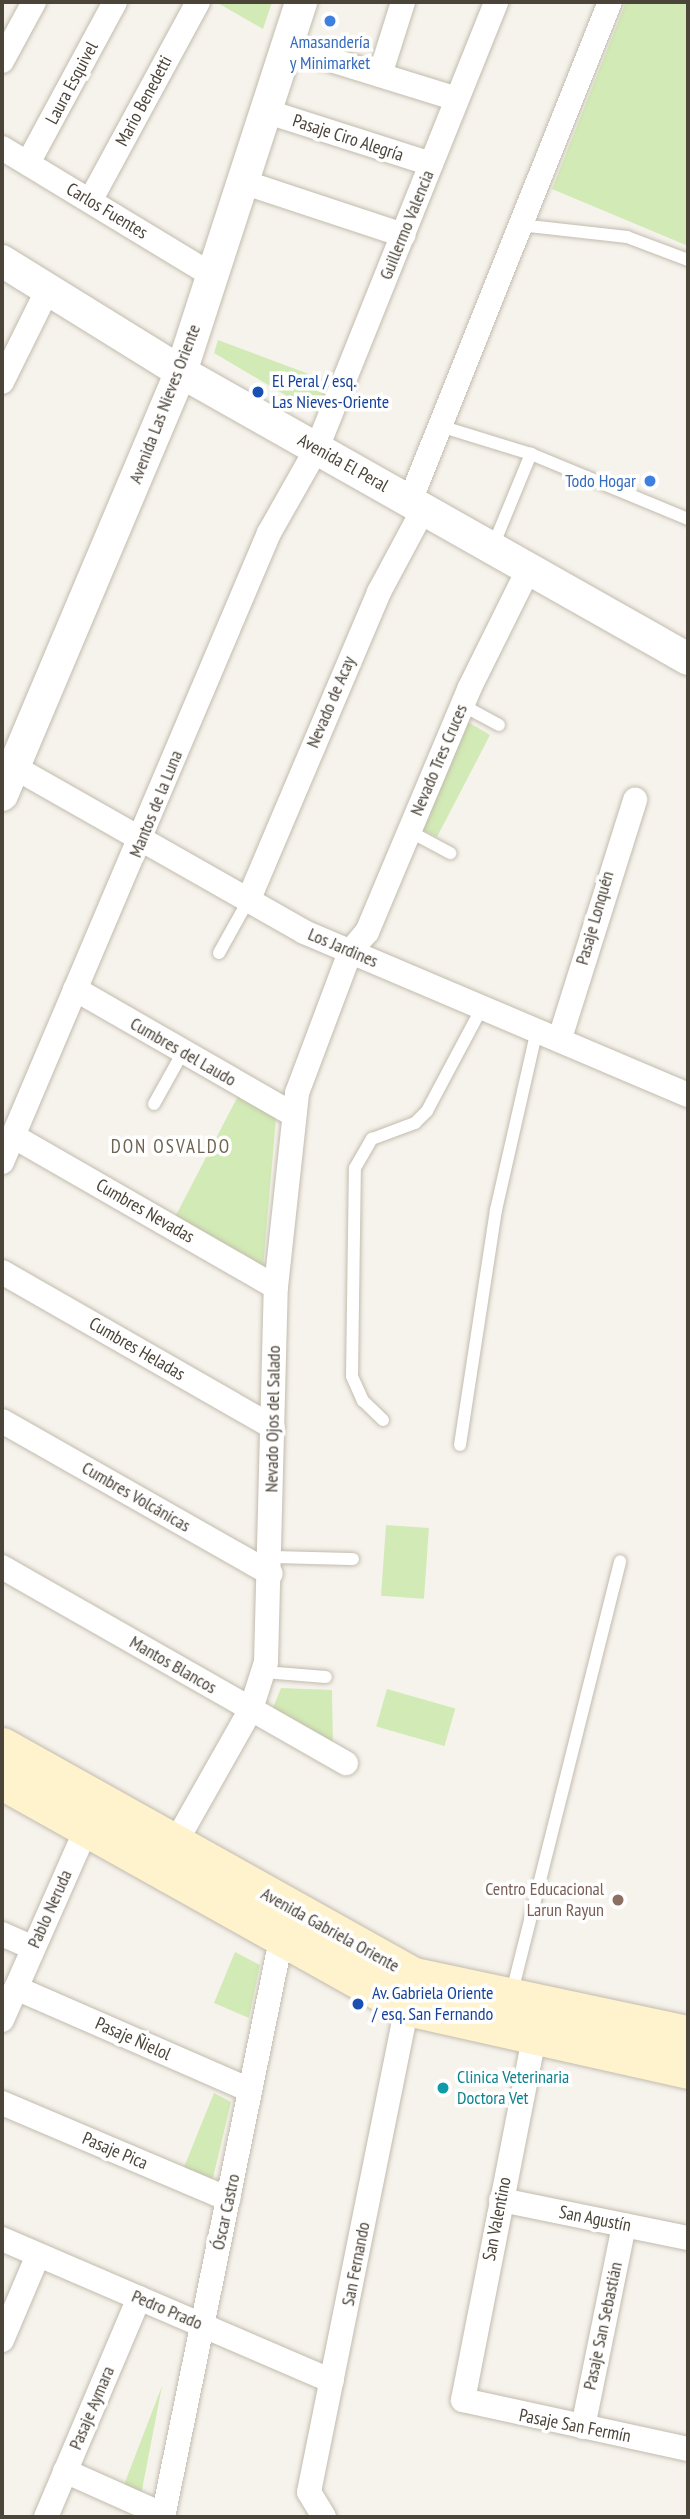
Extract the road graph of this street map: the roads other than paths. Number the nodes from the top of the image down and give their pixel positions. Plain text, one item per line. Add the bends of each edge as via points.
1 (34, 2) edge
2 (115, 2) edge
3 (198, 2) edge
4 (301, 2) edge
5 (404, 2) edge
6 (496, 2) edge
7 (610, 2) edge
8 (286, 46) junction
9 (2, 61) edge
10 (380, 75) junction
11 (457, 99) junction
12 (265, 111) junction
13 (2, 148) edge
14 (28, 163) junction
15 (431, 164) junction
16 (243, 182) junction
17 (90, 201) junction
18 (520, 225) junction
19 (403, 235) junction
20 (688, 260) edge
21 (2, 261) edge
22 (212, 275) junction
23 (48, 289) junction
24 (181, 372) junction
25 (2, 382) edge
26 (440, 426) junction
27 (317, 448) junction
28 (531, 454) junction
29 (417, 504) junction
30 (688, 519) edge
31 (493, 546) junction
32 (530, 566) junction
33 (687, 653) edge
34 (462, 705) junction
35 (499, 725) dead end
36 (8, 781) edge
37 (635, 800) dead end
38 (409, 831) junction
39 (142, 841) junction
40 (450, 853) dead end
41 (248, 901) junction
42 (219, 953) dead end
43 (350, 953) junction
44 (75, 989) junction
45 (484, 1004) junction
46 (537, 1028) junction
47 (560, 1038) junction
48 (183, 1052) junction
49 (688, 1095) edge
50 (154, 1104) dead end
51 (292, 1114) junction
52 (13, 1136) junction
53 (2, 1162) edge
54 (2, 1272) edge
55 (276, 1287) junction
56 (383, 1420) dead end
57 (2, 1421) edge
58 (273, 1427) junction
59 (460, 1445) dead end
60 (353, 1559) dead end
61 (620, 1561) dead end
62 (271, 1565) junction
63 (2, 1567) edge
64 (264, 1672) junction
65 (326, 1677) dead end
66 (251, 1709) junction
67 (2, 1746) edge
68 (345, 1763) dead end
69 (2, 1781) edge
70 (93, 1813) junction
71 (168, 1856) junction
72 (285, 1922) junction
73 (2, 1934) edge
74 (33, 1948) junction
75 (16, 1988) junction
76 (511, 2000) junction
77 (407, 2007) junction
78 (2, 2020) edge
79 (688, 2035) edge
80 (534, 2038) junction
81 (688, 2070) edge
82 (250, 2090) junction
83 (2, 2102) edge
84 (228, 2199) junction
85 (501, 2200) junction
86 (624, 2225) junction
87 (688, 2238) edge
88 (2, 2239) edge
89 (38, 2255) junction
90 (139, 2298) junction
91 (202, 2325) junction
92 (2, 2340) edge
93 (332, 2381) junction
94 (463, 2399) joint
95 (583, 2427) junction
96 (688, 2449) edge
97 (65, 2471) junction
98 (312, 2513) edge
99 (164, 2516) edge
100 (46, 2517) edge

1 - 9 street
2 - 14 street, Laura Esquivel
3 - 17 street, Mario Benedetti
4 - 8 street, Avenida Las Nieves Oriente
5 - 10 street
6 - 11 street, Guillermo Valencia
7 - 18 street, Nevado de Acay
8 - 10 street
8 - 12 street, Avenida Las Nieves Oriente
10 - 11 street
11 - 15 street, Guillermo Valencia
12 - 15 street, Pasaje Ciro Alegría
12 - 16 street, Avenida Las Nieves Oriente
13 - 14 street, Carlos Fuentes
14 - 17 street, Carlos Fuentes
15 - 19 street, Guillermo Valencia
16 - 19 street
16 - 22 street, Avenida Las Nieves Oriente
17 - 22 street, Carlos Fuentes
18 - 20 lane via 627,237
18 - 26 street, Nevado de Acay
19 - 27 street, Guillermo Valencia
21 - 23 street, Avenida El Peral
22 - 24 street, Avenida Las Nieves Oriente
23 - 24 street, Avenida El Peral
23 - 25 street
24 - 27 street, Avenida El Peral
24 - 36 street, Avenida Las Nieves Oriente
26 - 28 lane
26 - 29 street, Nevado de Acay
27 - 29 street, Avenida El Peral
27 - 39 street, Mantos de la Luna via 269,533
28 - 30 lane
28 - 31 lane
29 - 31 street, Avenida El Peral
29 - 41 street, Nevado de Acay
31 - 32 street, Avenida El Peral
32 - 33 street, Avenida El Peral
32 - 34 street, Nevado Tres Cruces
34 - 35 lane
34 - 38 street, Nevado Tres Cruces
36 - 39 street, Los Jardines
37 - 47 street, Pasaje Lonquén
38 - 40 lane
38 - 43 street, Nevado Tres Cruces via 367,932
39 - 41 street, Los Jardines
39 - 44 street, Mantos de la Luna
41 - 42 lane
41 - 43 street, Los Jardines
43 - 45 street, Los Jardines
43 - 51 street, Nevado Ojos del Salado
44 - 48 street, Cumbres del Laudo
44 - 52 street, Mantos de la Luna
45 - 46 street, Los Jardines
45 - 56 lane via 427,1111 415,1123 372,1139 355,1168 352,1376 363,1401
46 - 47 street, Los Jardines
46 - 59 lane via 496,1210
47 - 49 street, Los Jardines
48 - 50 lane
48 - 51 street, Cumbres del Laudo
51 - 55 street, Nevado Ojos del Salado
52 - 53 street, Mantos de la Luna
52 - 55 street, Cumbres Nevadas
54 - 58 street, Cumbres Heladas
55 - 58 street, Nevado Ojos del Salado
57 - 62 street, Cumbres Volcánicas
58 - 62 street, Nevado Ojos del Salado
60 - 62 lane
61 - 76 lane via 514,1963
62 - 64 street, Nevado Ojos del Salado
63 - 66 street, Mantos Blancos
64 - 65 lane
64 - 66 street, Nevado Ojos del Salado
66 - 68 street, Mantos Blancos
66 - 71 street, Nevado Ojos del Salado
67 - 70 main road, Avenida Gabriela Oriente
69 - 70 main road, Avenida Gabriela Oriente
70 - 71 main road, Avenida Gabriela Oriente
70 - 74 street, Pablo Neruda
71 - 72 main road, Avenida Gabriela Oriente
72 - 76 main road, Avenida Gabriela Oriente via 414,1976
72 - 77 main road, Avenida Gabriela Oriente
72 - 82 street, Óscar Castro
73 - 74 street
74 - 75 street, Pablo Neruda
75 - 78 street, Pablo Neruda
75 - 82 street, Pasaje Ñielol
76 - 79 main road, Avenida Gabriela Oriente
77 - 80 main road, Avenida Gabriela Oriente
77 - 93 street, San Fernando
80 - 81 main road, Avenida Gabriela Oriente
80 - 85 street, San Valentino
82 - 84 street, Óscar Castro
83 - 84 street, Pasaje Pica
84 - 91 street, Óscar Castro
85 - 86 street, San Agustín
85 - 94 street, San Valentino
86 - 87 street, San Agustín
86 - 95 street, Pasaje San Sebastián
88 - 89 street, Pedro Prado
89 - 90 street, Pedro Prado
89 - 92 street
90 - 91 street, Pedro Prado
90 - 97 street, Pasaje Aymara
91 - 93 street, Pedro Prado
91 - 99 street, Óscar Castro
93 - 98 street, San Fernando
94 - 95 street, Pasaje San Fermín
95 - 96 street, Pasaje San Fermín
97 - 99 street
97 - 100 street, Pasaje Aymara

